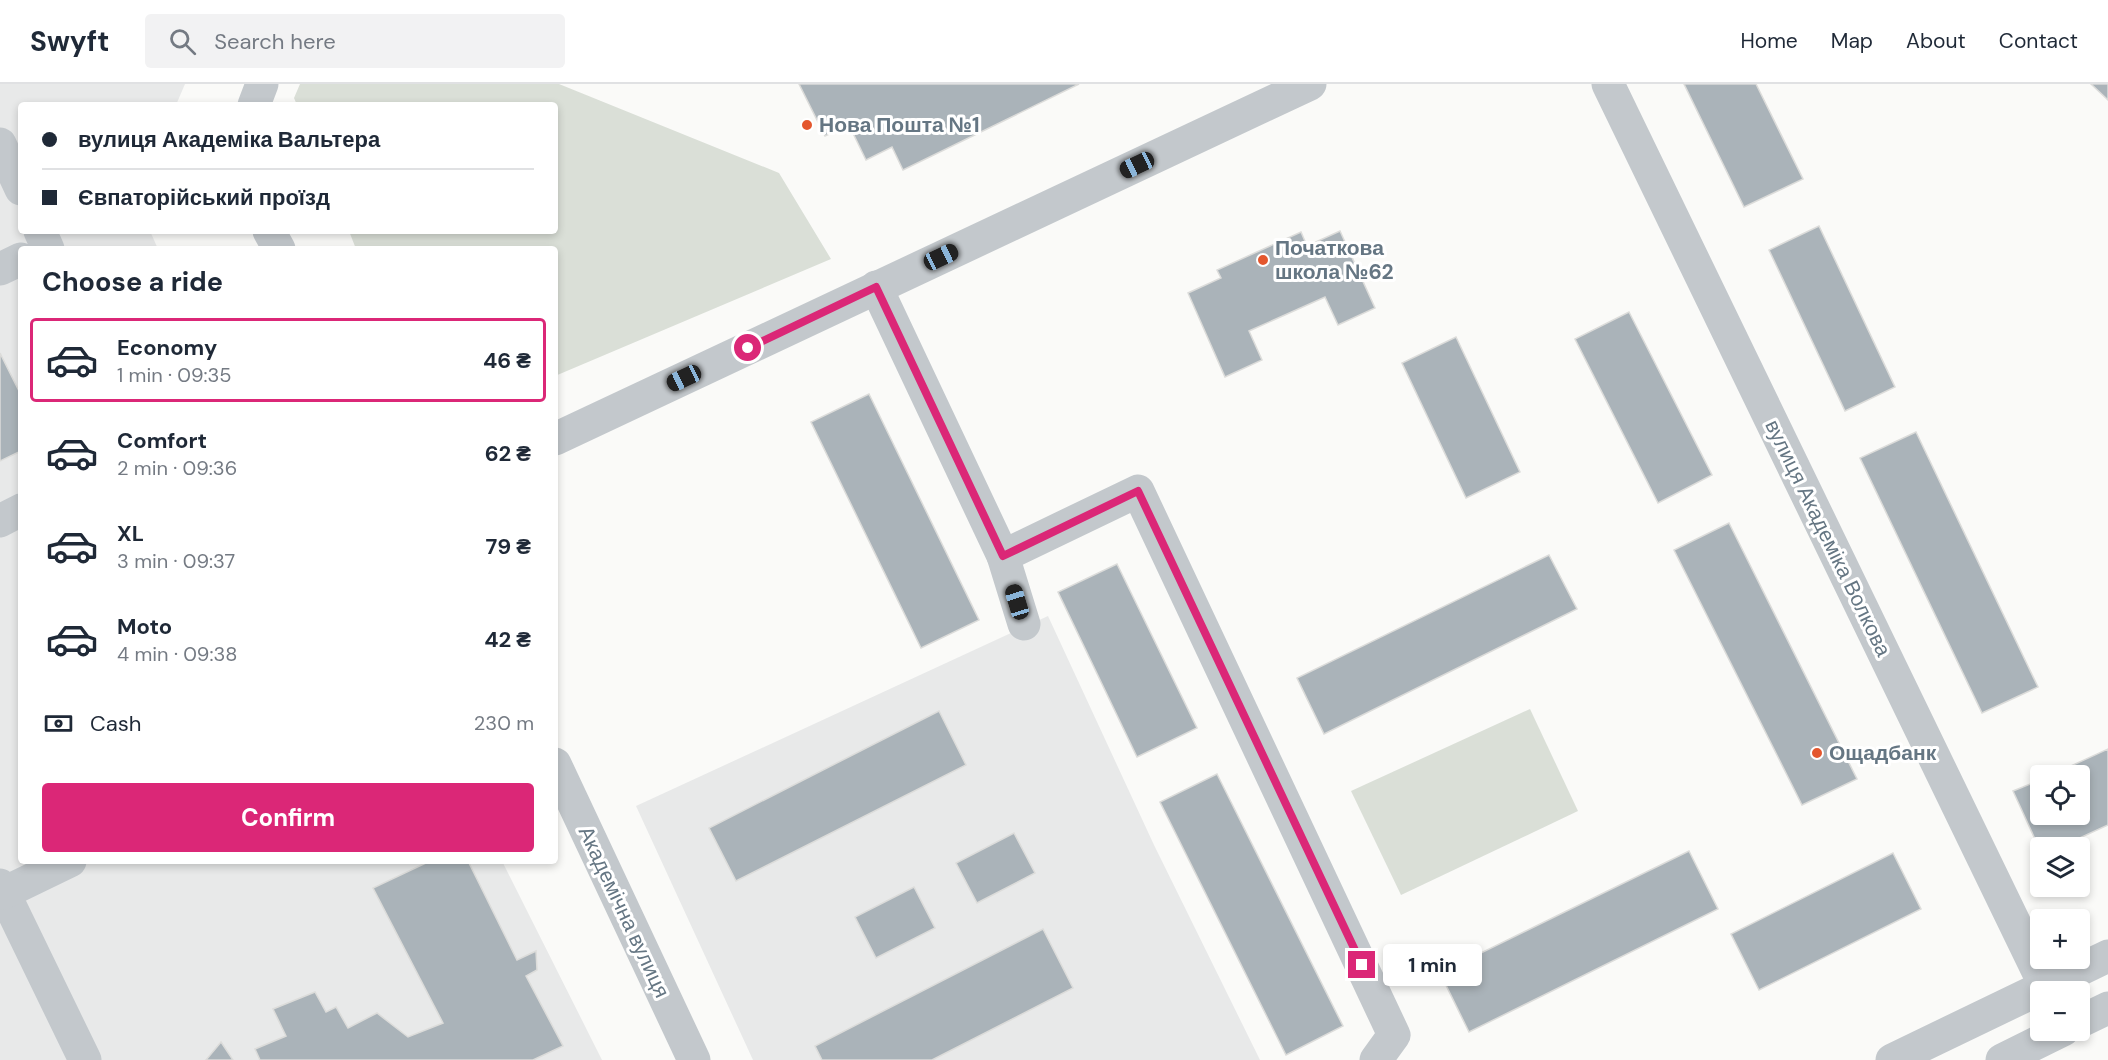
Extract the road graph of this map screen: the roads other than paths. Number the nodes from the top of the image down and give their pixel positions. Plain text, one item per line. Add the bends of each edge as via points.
1 (262, 84) edge
2 (1310, 84) edge
3 (1608, 84) edge
4 (255, 102) edge
5 (0, 144) edge
6 (18, 183) edge
7 (18, 259) edge
8 (0, 269) edge
9 (876, 287) junction
10 (558, 438) edge
11 (18, 511) edge
12 (0, 520) edge
13 (1003, 556) junction
14 (1024, 624) dead end
15 (558, 770) edge
16 (63, 864) edge
17 (2, 889) edge
18 (2108, 956) edge
19 (2043, 981) edge
20 (2062, 981) edge
21 (2030, 997) edge
22 (2108, 1008) edge
23 (2090, 1017) edge
24 (2041, 1041) edge
25 (85, 1060) edge
26 (694, 1060) edge
27 (1376, 1060) edge
28 (1892, 1060) edge
29 (2002, 1060) edge

1 - 4 street
2 - 9 street
3 - 19 street, вулиця Академіка Волкова
5 - 6 street
7 - 8 street
9 - 10 street
9 - 13 street
11 - 12 street
13 - 14 street
13 - 27 street via 1138,491 1394,1035
15 - 26 street, Академічна вулиця
16 - 17 street
17 - 25 street
18 - 20 street
21 - 28 street
22 - 23 street
24 - 29 street

